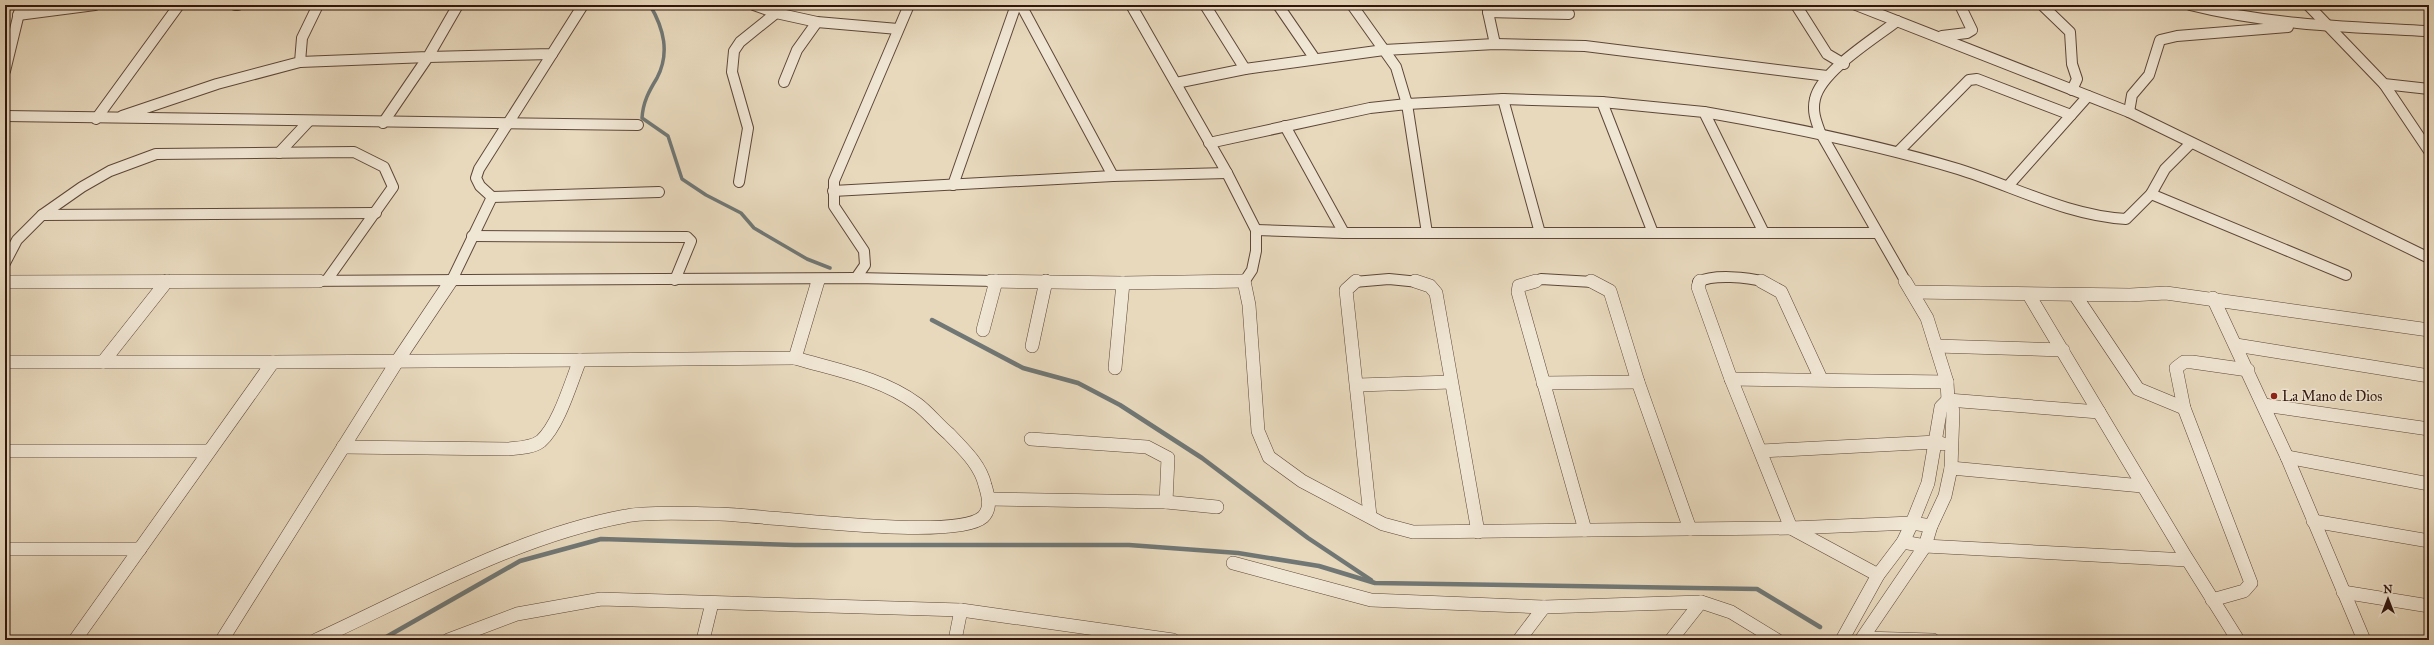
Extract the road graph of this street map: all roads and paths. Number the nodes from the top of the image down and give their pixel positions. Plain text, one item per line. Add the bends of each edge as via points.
1 (21, 5) edge
2 (96, 5) edge
3 (179, 5) edge
4 (318, 5) edge
5 (458, 5) edge
6 (583, 5) edge
7 (754, 5) edge
8 (785, 5) edge
9 (909, 5) edge
10 (1016, 5) edge
11 (1021, 5) edge
12 (1130, 5) edge
13 (1205, 5) edge
14 (1278, 5) edge
15 (1352, 5) edge
16 (1496, 5) edge
17 (1796, 5) edge
18 (1856, 5) edge
19 (1960, 5) edge
20 (2042, 5) edge
21 (2190, 5) edge
22 (2308, 5) edge
23 (1488, 12) junction
24 (776, 13) junction
25 (1569, 14) dead end
26 (18, 15) junction
27 (1897, 21) junction
28 (817, 22) junction
29 (2303, 25) junction
30 (2330, 27) junction
31 (898, 29) junction
32 (2429, 31) edge
33 (1941, 36) junction
34 (1495, 44) junction
35 (1384, 50) junction
36 (552, 54) junction
37 (428, 57) junction
38 (1315, 59) junction
39 (300, 62) junction
40 (1844, 64) junction
41 (1245, 69) junction
42 (5, 71) edge
43 (1826, 76) junction
44 (784, 82) dead end
45 (1176, 83) junction
46 (2384, 84) junction
47 (2429, 89) edge
48 (2072, 90) junction
49 (2088, 96) junction
50 (1503, 99) junction
51 (1602, 102) junction
52 (1407, 104) junction
53 (1704, 112) junction
54 (2129, 112) junction
55 (2071, 115) junction
56 (5, 116) edge
57 (96, 119) junction
58 (114, 119) junction
59 (308, 122) junction
60 (383, 123) junction
61 (509, 124) junction
62 (638, 125) dead end
63 (1285, 126) junction
64 (1820, 132) junction
65 (1209, 143) junction
66 (2191, 144) junction
67 (2429, 151) edge
68 (1898, 152) junction
69 (279, 154) junction
70 (1227, 173) junction
71 (1113, 176) junction
72 (739, 182) dead end
73 (954, 185) junction
74 (2008, 186) junction
75 (832, 191) junction
76 (659, 192) dead end
77 (2151, 194) junction
78 (492, 198) junction
79 (376, 213) junction
80 (42, 215) junction
81 (1256, 230) junction
82 (1344, 233) junction
83 (1427, 233) junction
84 (1540, 233) junction
85 (1653, 233) junction
86 (1764, 233) junction
87 (1876, 233) junction
88 (472, 236) junction
89 (2429, 258) edge
90 (5, 263) edge
91 (2346, 275) dead end
92 (856, 278) junction
93 (818, 279) junction
94 (327, 280) junction
95 (675, 280) junction
96 (996, 280) junction
97 (1046, 280) junction
98 (167, 281) junction
99 (451, 281) junction
100 (1244, 281) junction
101 (5, 282) edge
102 (1123, 283) junction
103 (1912, 292) junction
104 (2029, 295) junction
105 (2075, 295) junction
106 (2213, 298) junction
107 (983, 330) dead end
108 (2429, 330) edge
109 (2236, 345) junction
110 (1032, 346) dead end
111 (1936, 346) junction
112 (2063, 350) junction
113 (795, 358) junction
114 (398, 360) junction
115 (580, 360) junction
116 (5, 362) edge
117 (103, 362) junction
118 (273, 362) junction
119 (1115, 368) dead end
120 (2248, 370) junction
121 (2429, 376) edge
122 (1731, 379) junction
123 (1821, 379) junction
124 (1451, 382) junction
125 (1638, 382) junction
126 (1946, 382) junction
127 (1543, 383) junction
128 (1358, 385) junction
129 (1948, 400) junction
130 (2264, 405) junction
131 (2184, 408) junction
132 (2099, 412) junction
133 (2429, 429) edge
134 (1031, 439) dead end
135 (1937, 442) junction
136 (343, 447) junction
137 (1952, 447) junction
138 (5, 451) edge
139 (209, 451) junction
140 (1761, 451) junction
141 (2287, 457) junction
142 (1951, 468) junction
143 (2429, 484) edge
144 (2142, 486) junction
145 (989, 499) junction
146 (1166, 502) junction
147 (1217, 507) dead end
148 (1370, 516) junction
149 (2313, 521) junction
150 (1912, 523) junction
151 (1931, 526) junction
152 (1791, 528) junction
153 (1690, 529) junction
154 (1585, 530) junction
155 (1478, 532) junction
156 (2429, 541) edge
157 (1903, 542) junction
158 (1925, 546) junction
159 (5, 549) edge
160 (140, 549) junction
161 (2187, 560) junction
162 (1233, 563) dead end
163 (1878, 574) junction
164 (2343, 592) junction
165 (2212, 600) junction
166 (1701, 602) junction
167 (712, 603) junction
168 (2429, 606) edge
169 (1544, 607) junction
170 (961, 610) junction
171 (1845, 635) edge
172 (1863, 639) edge
173 (75, 640) edge
174 (222, 640) edge
175 (316, 640) edge
176 (448, 640) edge
177 (703, 640) edge
178 (955, 640) edge
179 (1173, 640) edge
180 (1519, 640) edge
181 (1671, 640) edge
182 (1777, 640) edge
183 (1933, 640) edge
184 (2238, 640) edge
185 (2364, 640) edge

1 - 26 street
2 - 26 street
3 - 57 street
4 - 39 street via 302,38
5 - 37 street
6 - 36 street
7 - 24 street
8 - 24 street
9 - 31 street
10 - 73 street
11 - 71 street
12 - 45 street
13 - 41 street
14 - 38 street
15 - 35 street
16 - 23 street
17 - 40 street via 1827,54
18 - 27 street
19 - 33 street via 1972,30
20 - 48 street via 2070,32 2072,64 2077,79
21 - 29 street via 2226,14
22 - 30 street
23 - 25 street
23 - 34 street
24 - 28 street
24 - 72 street via 740,42 734,51 732,72 748,128
26 - 42 street
27 - 33 street
27 - 40 street
28 - 31 street
28 - 44 street via 797,47
29 - 30 street
29 - 54 street via 2177,36 2160,40 2148,75 2132,95
30 - 32 street
30 - 46 street
31 - 75 street
33 - 48 street
34 - 35 street
34 - 43 street via 1585,46
35 - 38 street
35 - 52 street via 1396,67
36 - 37 street
36 - 61 street
37 - 39 street
37 - 60 street
38 - 41 street
39 - 58 street via 217,84
40 - 43 street
41 - 45 street
43 - 64 street via 1815,98 1814,116
45 - 65 street
46 - 47 street
46 - 67 street
48 - 49 street
49 - 54 street
49 - 55 street
50 - 51 street
50 - 52 street
50 - 84 street
51 - 53 street
51 - 85 street
52 - 63 street via 1370,108
52 - 83 street
53 - 64 street
53 - 86 street
54 - 66 street
55 - 68 street via 1977,79 1969,80
55 - 74 street
56 - 57 street
57 - 58 street
58 - 59 street
59 - 60 street
59 - 69 street
60 - 61 street
61 - 62 street
61 - 78 street via 479,169 476,178
63 - 65 street
63 - 82 street
64 - 68 street
64 - 87 street
65 - 70 street
66 - 77 street via 2165,169
66 - 89 street
68 - 74 street
69 - 79 street via 354,152 379,162 390,172 393,187
69 - 80 street via 156,154 142,157 85,184
70 - 71 street
70 - 81 street
71 - 73 street
73 - 75 street
74 - 77 street via 2079,213 2111,219 2126,218
75 - 92 street via 834,206 864,251 865,265
76 - 78 street
77 - 91 street
78 - 88 street
79 - 80 street
79 - 94 street
80 - 90 street via 17,240
81 - 82 street
81 - 100 street via 1256,251 1252,270
82 - 83 street
83 - 84 street
84 - 85 street
85 - 86 street
86 - 87 street
87 - 103 street
88 - 95 street via 687,237 691,241
88 - 99 street
92 - 93 street
92 - 96 street
93 - 95 street
93 - 113 street
94 - 98 street
94 - 99 street
95 - 99 street
96 - 97 street
96 - 107 street
97 - 102 street
97 - 110 street
98 - 101 street
98 - 117 street
99 - 114 street
100 - 102 street
100 - 148 street via 1249,305 1258,431 1270,457 1302,481
102 - 119 street
103 - 104 street
103 - 111 street via 1927,318
104 - 105 street
104 - 112 street
105 - 106 street via 2166,293
105 - 131 street via 2138,389
106 - 108 street
106 - 109 street
109 - 120 street
109 - 121 street
111 - 112 street
111 - 126 street
112 - 132 street
113 - 115 street
113 - 145 street via 873,380 917,404 967,452 983,477
114 - 115 street
114 - 118 street
114 - 136 street
115 - 136 street via 550,429 541,441 528,446 508,449
116 - 117 street
117 - 118 street
118 - 139 street
120 - 130 street
120 - 131 street via 2192,362 2179,364 2176,368
122 - 123 street
122 - 123 street via 1698,287 1698,282 1705,279 1750,277 1774,285 1781,292
122 - 140 street
123 - 126 street
124 - 128 street
124 - 128 street via 1436,294 1431,286 1418,280 1357,280 1346,290
124 - 155 street
125 - 127 street
125 - 127 street via 1610,291 1590,280 1541,279 1520,286 1518,292
125 - 153 street
126 - 129 street
127 - 154 street
128 - 148 street
129 - 132 street
129 - 135 street via 1941,407
129 - 137 street via 1953,411
130 - 133 street
130 - 141 street
131 - 165 street via 2251,583 2244,591
132 - 144 street
134 - 146 street via 1147,446 1156,450 1168,458
135 - 137 street
135 - 140 street
135 - 150 street via 1928,483
136 - 174 street
137 - 142 street
138 - 139 street
139 - 160 street
140 - 152 street
141 - 143 street
141 - 149 street
142 - 144 street
142 - 151 street via 1946,496
144 - 161 street
145 - 146 street
145 - 175 street via 987,512 975,522 933,528 849,525 720,514 658,513 607,519 562,531 513,549
146 - 147 street
148 - 155 street via 1383,524 1413,532
149 - 156 street
149 - 164 street
150 - 151 street
150 - 152 street
150 - 157 street
151 - 158 street
152 - 153 street
152 - 163 street
153 - 154 street
154 - 155 street
157 - 158 street
157 - 163 street
158 - 161 street
158 - 172 street
159 - 160 street
160 - 173 street
161 - 165 street
162 - 169 street via 1371,600
163 - 171 street
164 - 168 street
164 - 185 street
165 - 184 street
166 - 169 street
166 - 181 street
166 - 182 street via 1731,612
167 - 170 street
167 - 176 street via 601,599 517,614
167 - 177 street
169 - 180 street
170 - 178 street
170 - 179 street
171 - 172 street
172 - 183 street

